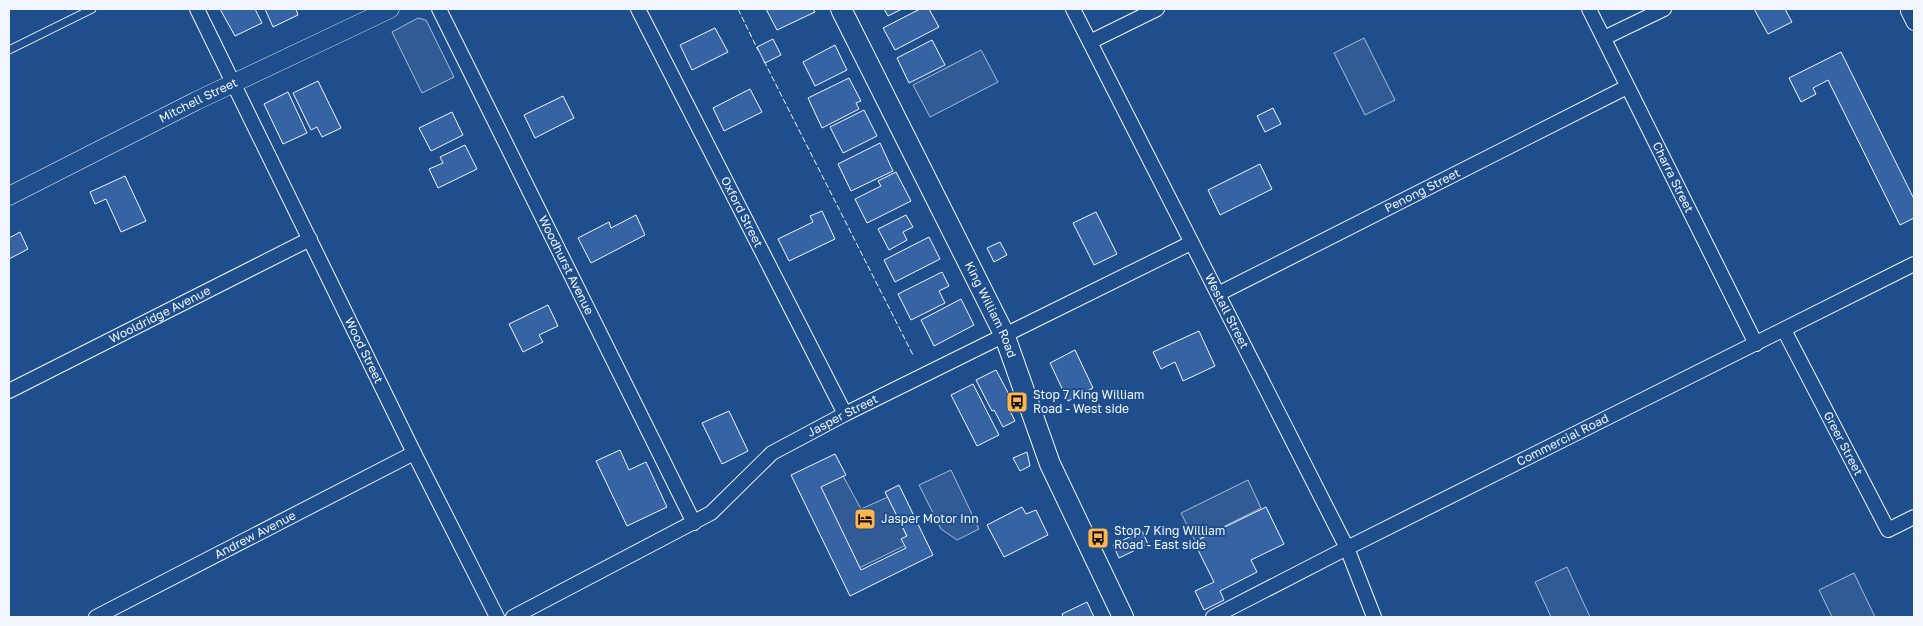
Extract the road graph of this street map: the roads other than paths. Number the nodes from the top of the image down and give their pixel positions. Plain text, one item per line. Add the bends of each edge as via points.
1 (92, 9) edge
2 (197, 9) edge
3 (390, 9) edge
4 (439, 9) edge
5 (638, 9) edge
6 (841, 9) edge
7 (1073, 9) edge
8 (1158, 9) edge
9 (1588, 9) edge
10 (1664, 9) edge
11 (1604, 38) junction
12 (1090, 42) junction
13 (9, 50) edge
14 (234, 83) junction
15 (1627, 87) junction
16 (9, 196) edge
17 (310, 239) junction
18 (1191, 243) junction
19 (1914, 264) edge
20 (1218, 294) junction
21 (1784, 330) junction
22 (1004, 334) junction
23 (1756, 344) junction
24 (9, 391) edge
25 (845, 414) junction
26 (414, 453) junction
27 (1914, 517) edge
28 (694, 523) junction
29 (1347, 548) junction
30 (96, 617) edge
31 (496, 617) edge
32 (513, 617) edge
33 (1123, 617) edge
34 (1213, 617) edge
35 (1374, 617) edge

1 - 13 lane
2 - 14 street, Wood Street
3 - 14 street, Mitchell Street
4 - 28 street, Woodhurst Avenue
5 - 25 street, Oxford Street
6 - 22 main road, King William Road
7 - 12 street, Westall Street
8 - 12 street
9 - 11 street, Charra Street
10 - 11 street
11 - 15 street, Charra Street
12 - 18 street, Westall Street
14 - 16 street, Mitchell Street
14 - 17 street, Wood Street
15 - 20 street, Penong Street
15 - 23 street, Charra Street
17 - 24 street, Wooldridge Avenue
17 - 26 street, Wood Street
18 - 20 street, Westall Street
18 - 22 street, Jasper Street
19 - 21 street, Commercial Road
20 - 29 street, Westall Street
21 - 23 street, Commercial Road
21 - 27 street, Greer Street via 1888,530
22 - 25 street, Jasper Street
22 - 33 main road, King William Road via 1050,464
23 - 29 street, Commercial Road
25 - 28 street, Jasper Street via 772,453 711,513
26 - 30 street, Andrew Avenue
26 - 31 street, Wood Street
28 - 32 street, Jasper Street
29 - 34 street, Commercial Road
29 - 35 street, Westall Street

